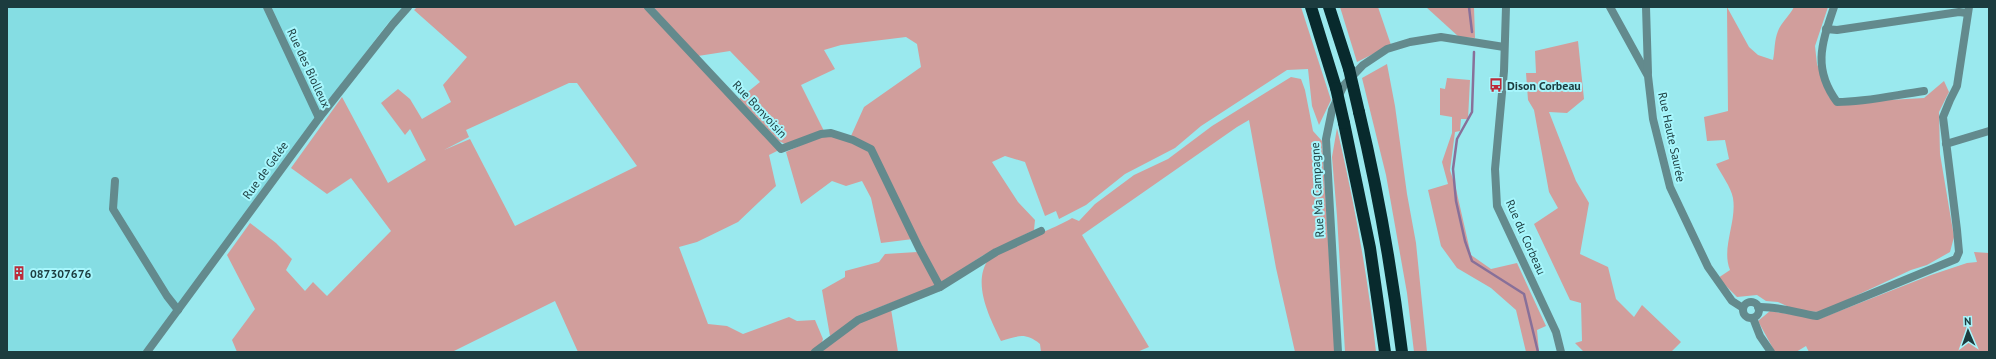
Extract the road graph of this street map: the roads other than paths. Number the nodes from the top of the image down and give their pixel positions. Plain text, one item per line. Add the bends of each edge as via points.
1 (267, 7) edge
2 (408, 7) edge
3 (648, 7) edge
4 (1311, 7) edge
5 (1329, 7) edge
6 (1506, 7) edge
7 (1610, 7) edge
8 (1646, 7) edge
9 (1834, 7) edge
10 (1968, 10) edge
11 (1826, 29) junction
12 (1504, 46) junction
13 (1648, 76) junction
14 (1924, 92) dead end
15 (319, 118) junction
16 (1989, 131) edge
17 (1946, 144) junction
18 (114, 181) dead end
19 (1041, 231) dead end
20 (940, 287) junction
21 (1758, 307) junction
22 (1743, 308) junction
23 (178, 310) junction
24 (1753, 318) junction
25 (147, 352) edge
26 (815, 352) edge
27 (1338, 352) edge
28 (1385, 352) edge
29 (1402, 352) edge
30 (1561, 352) edge
31 (1771, 352) edge

1 - 15 street, Rue des Biolleux
2 - 15 street, Rue de Gelée
3 - 20 street, Rue Bonvoisin via 781,149 821,134 831,133 871,149 918,248
4 - 28 highway, bridge via 1344,123 1370,248
5 - 29 highway, bridge via 1349,69 1374,177
6 - 12 street, Rue du Corbeau
7 - 13 street, Rue Haute Saurée
8 - 13 street
9 - 11 street
10 - 11 street via 1837,30
10 - 17 street via 1957,86 1943,117
11 - 14 street via 1821,45 1821,64 1837,102 1875,100 1893,95
12 - 27 street, Rue Ma Campagne via 1441,37 1410,42 1387,49 1363,65 1344,86 1332,110 1326,139
12 - 30 street, Rue du Corbeau via 1495,169 1497,206 1556,332
13 - 22 street, Rue Haute Saurée via 1654,119 1670,187 1708,268 1732,301
15 - 23 street, Rue de Gelée
16 - 17 street
17 - 21 street via 1959,252 1956,259 1817,316 1769,306
18 - 23 street via 113,209
19 - 20 street via 996,252
20 - 26 street via 858,320
21 - 22 street via 1751,302
21 - 24 street via 1758,314
22 - 24 street, Rue Haute Saurée via 1743,313
23 - 25 street, Rue de Gelée
24 - 31 street, Rue Haute Saurée via 1760,336

